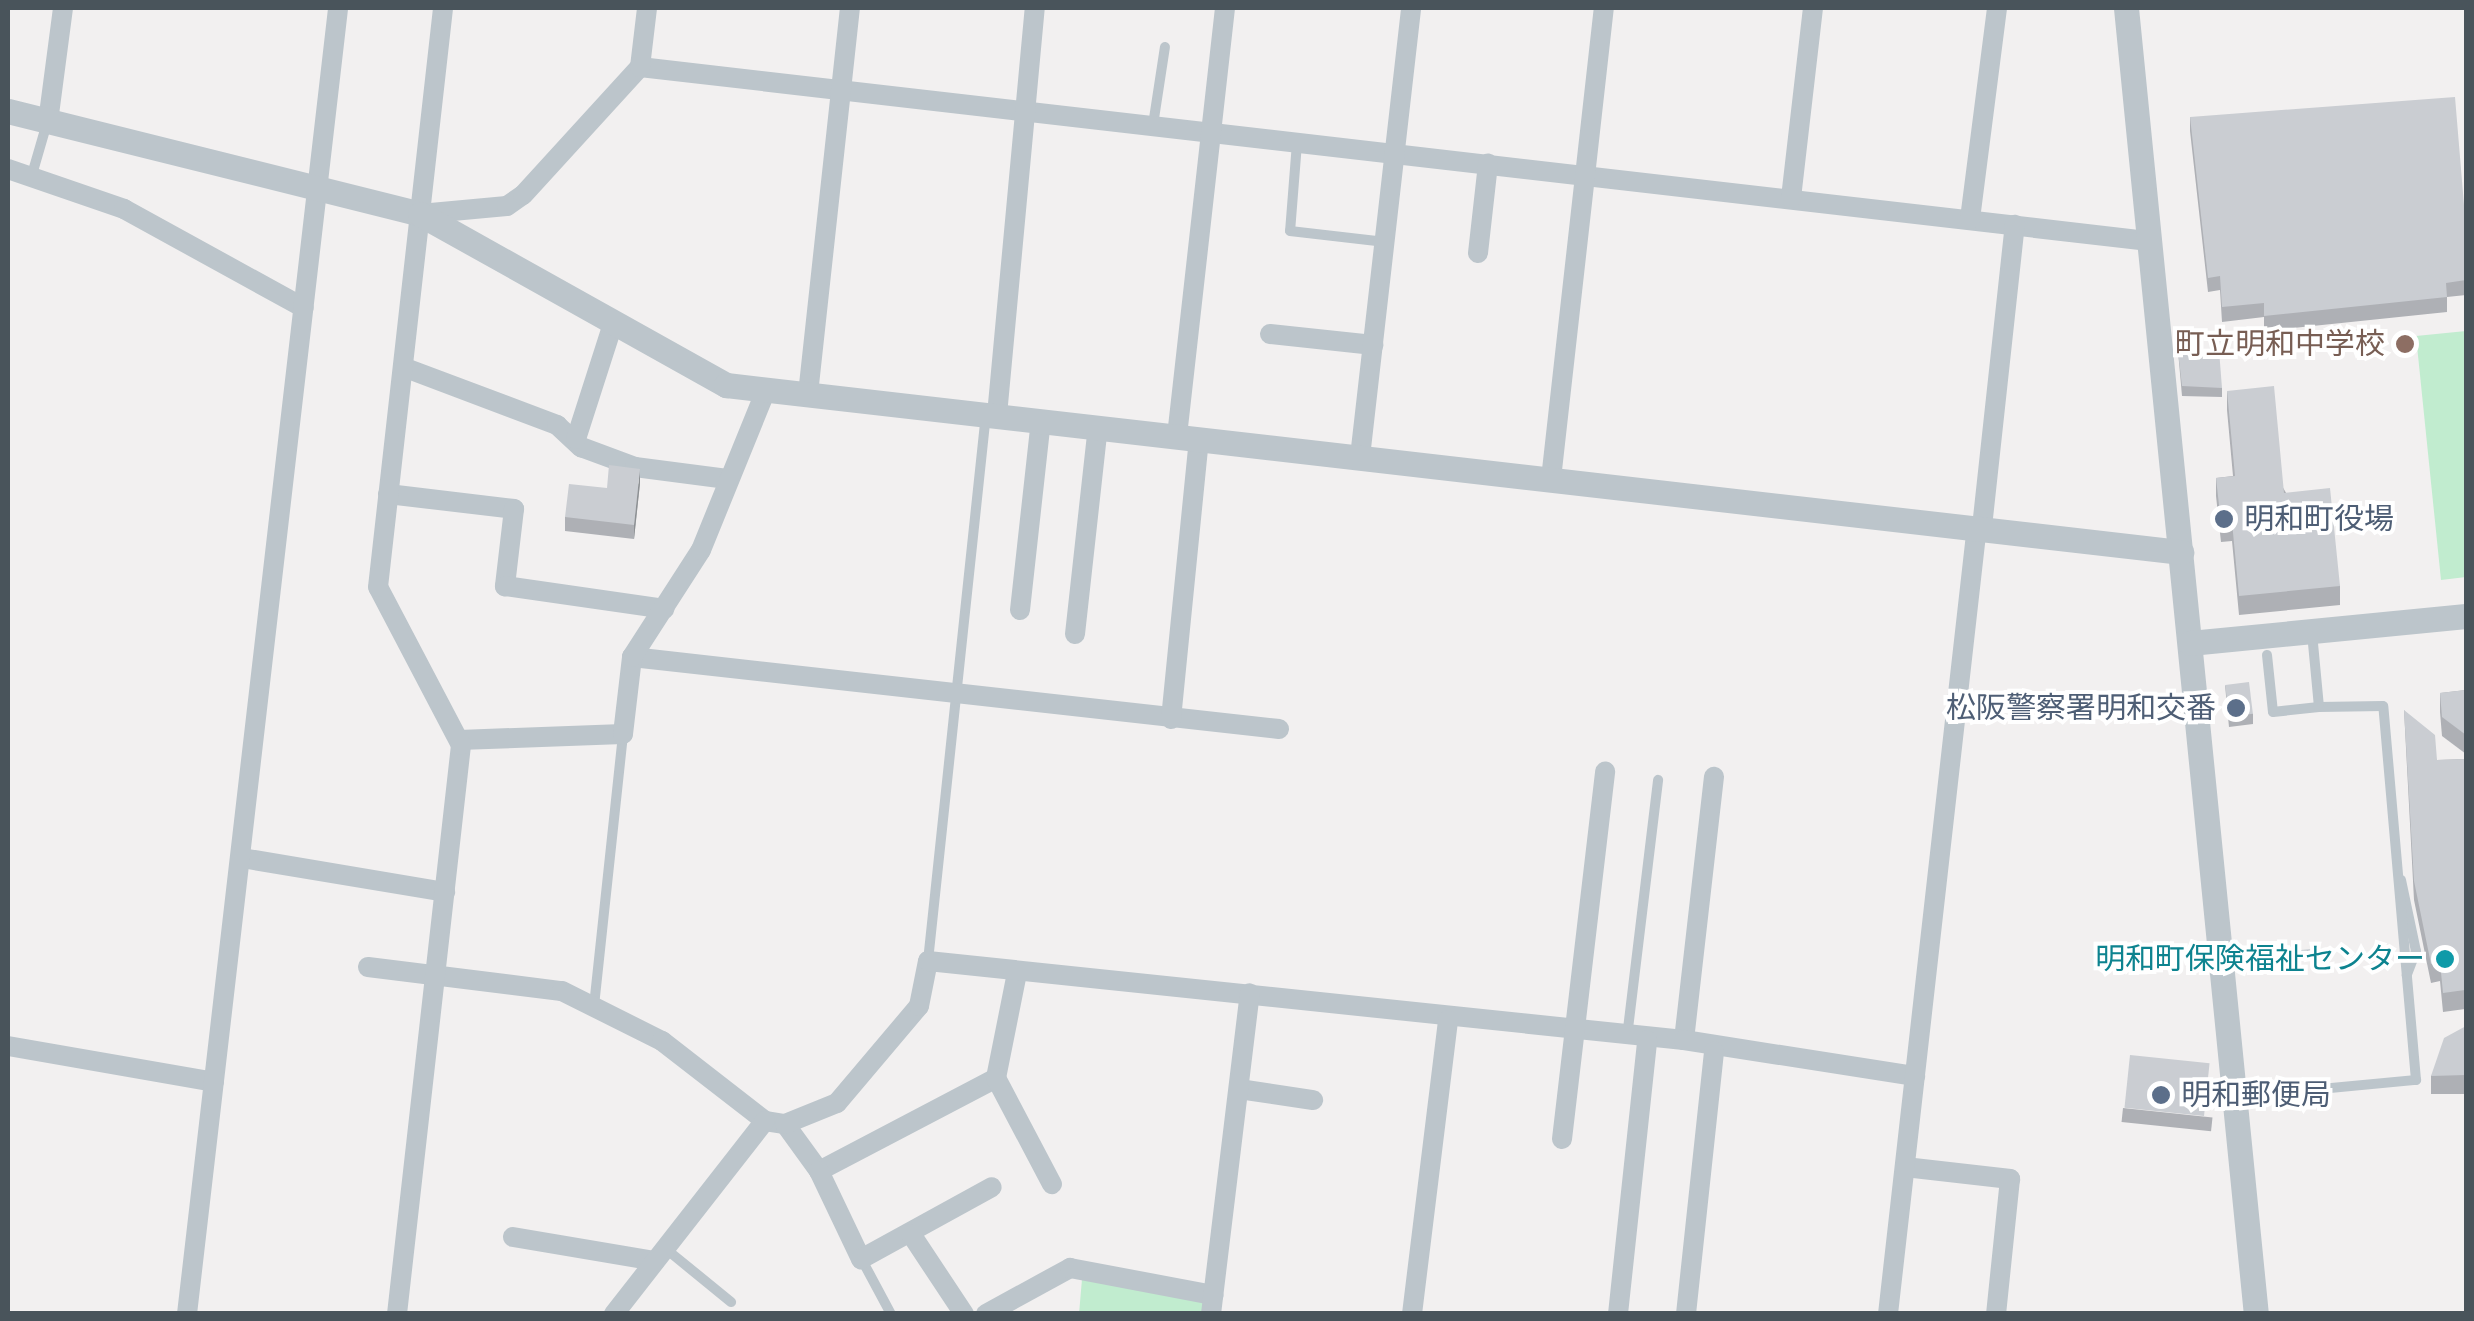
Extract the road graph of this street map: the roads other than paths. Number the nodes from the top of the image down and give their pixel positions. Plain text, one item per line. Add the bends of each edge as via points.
1 (62, 8) edge
2 (338, 8) edge
3 (443, 8) edge
4 (647, 8) edge
5 (850, 8) edge
6 (1035, 8) edge
7 (1225, 8) edge
8 (1412, 8) edge
9 (1604, 8) edge
10 (1813, 8) edge
11 (1997, 8) edge
12 (2126, 8) edge
13 (1164, 47) dead end
14 (640, 67) junction
15 (840, 90) junction
16 (1024, 110) junction
17 (8, 112) edge
18 (48, 122) junction
19 (1153, 125) junction
20 (1211, 132) junction
21 (1297, 141) junction
22 (1396, 153) junction
23 (1488, 164) junction
24 (8, 169) edge
25 (1586, 174) junction
26 (32, 178) junction
27 (316, 192) junction
28 (1791, 198) junction
29 (420, 214) junction
30 (1970, 219) junction
31 (2016, 224) junction
32 (2149, 240) junction
33 (1386, 242) junction
34 (1478, 253) dead end
35 (304, 308) junction
36 (612, 327) junction
37 (1270, 334) dead end
38 (1374, 344) junction
39 (403, 367) junction
40 (766, 390) junction
41 (808, 394) junction
42 (992, 414) junction
43 (1041, 420) junction
44 (1098, 427) junction
45 (1188, 437) junction
46 (576, 439) junction
47 (1360, 457) junction
48 (727, 479) junction
49 (1551, 479) junction
50 (388, 494) junction
51 (1980, 526) junction
52 (2181, 552) junction
53 (664, 609) junction
54 (1020, 610) dead end
55 (2466, 616) edge
56 (2312, 632) junction
57 (1076, 634) dead end
58 (2190, 643) junction
59 (2267, 655) dead end
60 (632, 657) junction
61 (955, 694) junction
62 (2319, 707) junction
63 (1171, 720) junction
64 (1279, 729) dead end
65 (623, 734) junction
66 (460, 740) junction
67 (1606, 772) dead end
68 (1714, 777) dead end
69 (1658, 780) dead end
70 (242, 858) junction
71 (445, 892) junction
72 (2326, 953) dead end
73 (928, 961) junction
74 (2222, 962) junction
75 (368, 967) dead end
76 (1017, 973) junction
77 (436, 974) junction
78 (1250, 994) junction
79 (594, 1006) junction
80 (1448, 1020) junction
81 (1576, 1031) junction
82 (1637, 1040) junction
83 (1684, 1040) junction
84 (8, 1046) edge
85 (1714, 1052) junction
86 (1916, 1076) junction
87 (996, 1078) junction
88 (214, 1082) junction
89 (1239, 1089) junction
90 (2234, 1097) junction
91 (1313, 1100) dead end
92 (775, 1122) junction
93 (1562, 1139) dead end
94 (1905, 1168) junction
95 (820, 1172) junction
96 (1052, 1184) dead end
97 (992, 1187) dead end
98 (911, 1234) junction
99 (514, 1236) dead end
100 (660, 1255) junction
101 (861, 1259) junction
102 (731, 1302) dead end
103 (1212, 1304) edge
104 (187, 1314) edge
105 (397, 1314) edge
106 (614, 1314) edge
107 (892, 1314) edge
108 (964, 1314) edge
109 (986, 1314) edge
110 (1412, 1314) edge
111 (1618, 1314) edge
112 (1686, 1314) edge
113 (1888, 1314) edge
114 (1996, 1314) edge
115 (2256, 1314) edge

1 - 18 street
2 - 27 street
3 - 29 street
4 - 14 street
5 - 15 street
6 - 16 street
7 - 20 street
8 - 22 street
9 - 25 street
10 - 28 street
11 - 30 street
12 - 32 street
13 - 19 lane
14 - 15 street
14 - 29 street via 524,195 507,206
15 - 16 street
15 - 41 street
16 - 19 street
16 - 42 street
17 - 18 street
18 - 26 lane
18 - 27 street
19 - 20 street
20 - 21 street
20 - 45 street
21 - 22 street
21 - 33 lane via 1290,230
22 - 23 street
22 - 33 street
23 - 25 street
23 - 34 street
24 - 26 street
25 - 28 street
25 - 49 street
26 - 35 street via 124,209
27 - 29 street
27 - 35 street
28 - 30 street
29 - 36 street
29 - 39 street
30 - 31 street
31 - 32 street
31 - 51 street
32 - 52 street
33 - 38 street
35 - 70 street
36 - 40 street via 708,380
36 - 46 street
37 - 38 street
38 - 47 street
39 - 46 street
39 - 50 street
40 - 41 street
40 - 48 street
41 - 42 street
42 - 43 street
42 - 61 lane
43 - 44 street
43 - 54 street
44 - 45 street
44 - 57 street
45 - 47 street
45 - 63 street
46 - 48 street via 635,467
47 - 49 street
48 - 53 street via 701,550
49 - 51 street
50 - 53 street via 514,509 506,586
50 - 66 street via 378,599
51 - 52 street
51 - 86 street
52 - 58 street
53 - 60 street
55 - 56 street
56 - 58 street
56 - 62 lane
58 - 74 street
59 - 62 lane via 2273,712
60 - 61 street
60 - 65 street
61 - 63 street
61 - 73 lane
62 - 90 lane via 2382,706 2401,880 2393,898 2416,1080
63 - 64 street
65 - 66 street
65 - 79 lane
66 - 71 street
67 - 81 street
68 - 83 street
69 - 82 lane
70 - 71 street
70 - 88 street
71 - 77 street
72 - 74 lane
73 - 76 street
73 - 92 street via 919,1006 836,1103
74 - 90 street
75 - 77 street
76 - 78 street
76 - 87 street
77 - 79 street via 523,982
77 - 105 street
78 - 80 street
78 - 89 street
79 - 92 street via 662,1042
80 - 81 street
80 - 110 street
81 - 82 street
81 - 93 street
82 - 83 street
82 - 111 street
83 - 85 street
84 - 88 street
85 - 86 street
85 - 112 street
86 - 94 street
87 - 95 street
87 - 96 street
88 - 104 street
89 - 91 street
89 - 103 street
90 - 115 street
92 - 95 street
92 - 100 street
94 - 113 street
94 - 114 street via 2010,1179
95 - 101 street
97 - 98 street
98 - 101 street
98 - 108 street
99 - 100 street
100 - 102 lane
100 - 106 street
101 - 107 lane
103 - 109 street via 1070,1268

